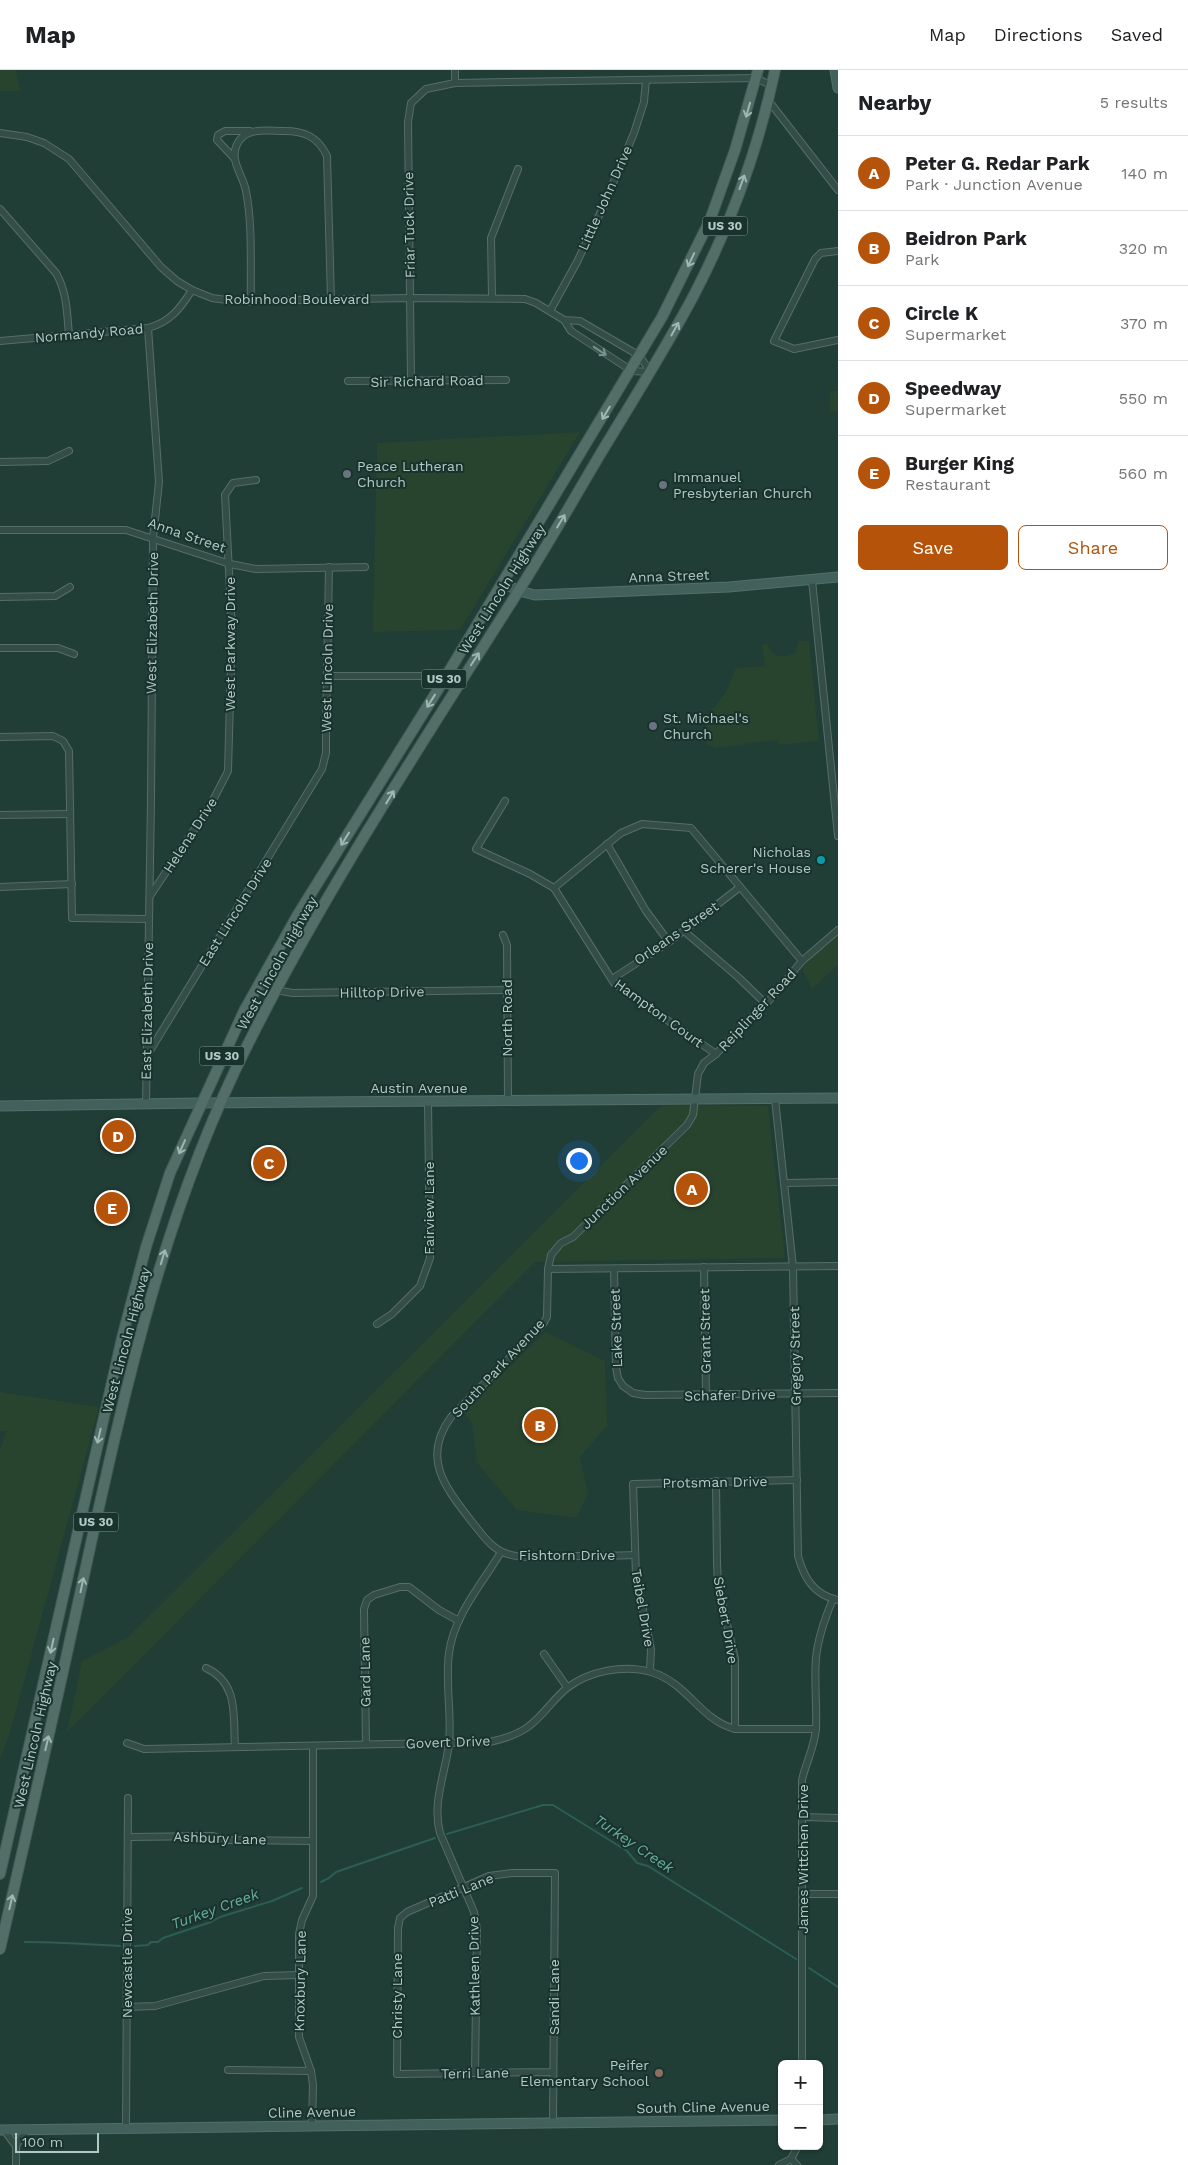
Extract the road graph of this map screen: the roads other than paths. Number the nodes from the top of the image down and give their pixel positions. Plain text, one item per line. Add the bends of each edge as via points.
1 (455, 70) edge
2 (698, 70) edge
3 (775, 70) edge
4 (757, 74) edge
5 (698, 79) junction
6 (646, 80) junction
7 (455, 83) junction
8 (772, 86) junction
9 (768, 100) junction
10 (256, 131) junction
11 (0, 133) edge
12 (234, 158) junction
13 (518, 169) dead end
14 (838, 190) edge
15 (0, 209) edge
16 (838, 251) edge
17 (192, 290) junction
18 (410, 298) junction
19 (492, 298) junction
20 (330, 300) junction
21 (251, 302) junction
22 (550, 311) junction
23 (564, 320) junction
24 (148, 328) junction
25 (68, 335) junction
26 (838, 340) edge
27 (0, 341) edge
28 (640, 356) junction
29 (632, 371) junction
30 (650, 372) junction
31 (506, 380) dead end
32 (411, 381) junction
33 (348, 382) dead end
34 (69, 451) dead end
35 (0, 462) edge
36 (256, 480) dead end
37 (0, 530) edge
38 (153, 538) junction
39 (230, 564) junction
40 (328, 567) junction
41 (364, 567) dead end
42 (838, 577) edge
43 (812, 580) junction
44 (503, 583) junction
45 (70, 586) dead end
46 (519, 591) junction
47 (0, 597) edge
48 (0, 648) edge
49 (74, 654) dead end
50 (327, 676) junction
51 (442, 683) junction
52 (456, 688) junction
53 (0, 737) edge
54 (838, 759) edge
55 (830, 760) junction
56 (322, 769) joint
57 (228, 771) joint
58 (505, 801) dead end
59 (70, 814) junction
60 (0, 815) edge
61 (838, 836) edge
62 (607, 844) junction
63 (72, 884) junction
64 (0, 887) edge
65 (740, 887) junction
66 (554, 888) junction
67 (149, 897) junction
68 (148, 919) junction
69 (838, 930) edge
70 (684, 931) junction
71 (504, 935) dead end
72 (669, 942) junction
73 (802, 961) junction
74 (612, 979) junction
75 (258, 984) junction
76 (275, 990) junction
77 (507, 990) junction
78 (766, 1004) junction
79 (716, 1054) junction
80 (148, 1055) junction
81 (838, 1098) edge
82 (775, 1099) junction
83 (695, 1100) junction
84 (508, 1101) junction
85 (201, 1102) junction
86 (428, 1102) junction
87 (219, 1103) junction
88 (146, 1104) junction
89 (0, 1106) edge
90 (838, 1182) edge
91 (784, 1183) junction
92 (838, 1266) edge
93 (704, 1267) junction
94 (793, 1267) junction
95 (548, 1269) junction
96 (614, 1269) junction
97 (377, 1324) dead end
98 (624, 1386) joint
99 (838, 1393) edge
100 (796, 1394) junction
101 (706, 1396) junction
102 (797, 1480) junction
103 (716, 1482) junction
104 (633, 1484) joint
105 (501, 1552) junction
106 (634, 1555) junction
107 (836, 1599) edge
108 (459, 1621) junction
109 (544, 1654) dead end
110 (206, 1668) dead end
111 (650, 1671) junction
112 (567, 1687) junction
113 (735, 1729) junction
114 (816, 1729) junction
115 (128, 1743) dead end
116 (449, 1743) junction
117 (366, 1744) junction
118 (313, 1746) junction
119 (235, 1747) junction
120 (128, 1798) dead end
121 (804, 1817) junction
122 (838, 1818) edge
123 (128, 1837) junction
124 (312, 1840) junction
125 (555, 1873) joint
126 (0, 1874) edge
127 (464, 1886) junction
128 (804, 1894) junction
129 (838, 1894) edge
130 (400, 1918) joint
131 (0, 1949) edge
132 (299, 1975) junction
133 (127, 2007) junction
134 (802, 2060) edge
135 (228, 2070) dead end
136 (311, 2071) junction
137 (554, 2072) junction
138 (475, 2073) junction
139 (397, 2074) joint
140 (838, 2119) edge
141 (778, 2120) edge
142 (823, 2120) edge
143 (624, 2121) joint
144 (553, 2122) junction
145 (312, 2126) junction
146 (126, 2129) junction
147 (2, 2130) edge
148 (26, 2130) junction
149 (16, 2146) junction
150 (796, 2150) edge
151 (791, 2159) junction
152 (16, 2165) edge
153 (779, 2165) edge
154 (798, 2165) edge

1 - 7 street
2 - 5 street
3 - 8 main road, West Lincoln Highway / US 30
4 - 5 street
4 - 8 street
4 -> 28 main road, West Lincoln Highway / US 30 via 710,220 686,273
5 - 6 street
6 - 7 street
6 - 22 street, Little John Drive via 644,102 634,133 578,262
7 - 18 street, Friar Tuck Drive via 426,89 411,103 408,122
8 - 9 main road, West Lincoln Highway / US 30
9 - 14 street
30 -> 9 main road, West Lincoln Highway / US 30 via 714,253 748,167
10 - 12 street via 244,135 238,142
10 - 12 street via 225,131 218,135 221,146
10 - 20 street via 307,134 316,140 327,156
11 - 17 street, Robinhood Boulevard via 44,143 69,159 161,266
12 - 21 street via 245,184 249,212
13 - 19 street via 491,238
15 - 25 street via 62,283
16 - 26 street via 820,254 816,259 774,341 794,349
17 - 21 street, Robinhood Boulevard via 212,298
17 - 24 street, Normandy Road via 170,319
18 - 19 street, Robinhood Boulevard
18 - 20 street, Robinhood Boulevard
18 - 32 street, Friar Tuck Drive
19 - 22 street, Robinhood Boulevard via 525,299
20 - 21 street, Robinhood Boulevard
22 - 23 street, Robinhood Boulevard
23 - 28 street, Robinhood Boulevard via 580,321
23 -> 29 street, Robinhood Boulevard via 571,331
24 - 25 street, Normandy Road
24 - 38 street, West Elizabeth Drive via 159,482
25 - 27 street, Normandy Road
28 - 29 main road, West Lincoln Highway / US 30
28 - 30 street, Robinhood Boulevard
29 - 30 street
29 -> 44 main road, West Lincoln Highway / US 30
46 -> 30 main road, West Lincoln Highway / US 30
31 - 32 street, Sir Richard Road
32 - 33 street, Sir Richard Road
34 - 35 street via 48,461
36 - 39 street, West Parkway Drive via 233,483 225,495
37 - 38 street, Anna Street via 126,530
38 - 39 street, Anna Street
38 - 67 street, West Elizabeth Drive
39 - 40 street, Anna Street via 256,569
39 - 57 street, West Parkway Drive via 232,629
40 - 41 street, Anna Street
40 - 50 street, West Lincoln Drive
42 - 43 street, Anna Street
43 - 46 street, Anna Street via 535,595
43 - 55 street
44 - 46 street, Anna Street
44 - 51 main road, West Lincoln Highway / US 30
45 - 47 street via 55,596
52 -> 46 main road, West Lincoln Highway / US 30
48 - 49 street via 58,648
50 - 51 street via 423,676
50 - 56 street, West Lincoln Drive via 326,753
51 - 52 street
51 -> 75 main road, West Lincoln Highway / US 30
76 -> 52 main road, West Lincoln Highway / US 30
53 - 59 street via 53,736 63,741 69,751
54 - 55 street
55 - 61 street
56 - 80 street, East Lincoln Drive
57 - 67 street, Helena Drive via 210,806
58 - 66 street, Hampton Court via 476,849
59 - 60 street
59 - 63 street
62 - 65 street via 621,833 642,824 691,828
62 - 66 street
62 - 72 street via 646,911
63 - 64 street
63 - 68 street via 72,918
65 - 70 street, Orleans Street
65 - 73 street
66 - 74 street, Hampton Court
67 - 68 street, West Elizabeth Drive
68 - 80 street, East Elizabeth Drive
69 - 73 street, Reiplinger Road
70 - 72 street, Orleans Street
70 - 78 street
71 - 77 street, North Road
72 - 74 street, Orleans Street
73 - 78 street, Reiplinger Road
74 - 79 street, Hampton Court
75 - 76 street, Hilltop Drive
75 - 85 main road, West Lincoln Highway / US 30
76 - 77 street, Hilltop Drive via 293,993
76 - 87 main road, West Lincoln Highway / US 30
77 - 84 street, North Road
78 - 79 street, Reiplinger Road
79 - 83 street, Reiplinger Road via 704,1063 698,1074
80 - 88 street, East Elizabeth Drive
81 - 82 street, Austin Avenue
82 - 83 street, Austin Avenue
82 - 91 street, Gregory Street
83 - 84 street, Austin Avenue
83 - 95 street, Junction Avenue via 688,1125 573,1237 555,1248 550,1255
84 - 86 street, Austin Avenue
85 - 87 street, Austin Avenue
85 - 88 street, Austin Avenue
85 -> 126 main road, West Lincoln Highway / US 30 via 170,1173 126,1320
86 - 87 street, Austin Avenue
86 - 97 street, Fairview Lane via 428,1265 420,1286
131 -> 87 main road, West Lincoln Highway / US 30 via 141,1331 188,1178
88 - 89 street, Austin Avenue
90 - 91 street
91 - 94 street, Gregory Street
92 - 94 street
93 - 94 street
93 - 96 street
93 - 101 street, Grant Street
94 - 100 street, Gregory Street
95 - 96 street
95 - 105 street, South Park Avenue via 547,1318 451,1416 438,1440 438,1464 444,1485 490,1544
96 - 98 street, Lake Street via 616,1367
98 - 101 street, Schafer Drive via 632,1393 645,1395
99 - 100 street, Schafer Drive
100 - 101 street, Schafer Drive
100 - 102 street, Gregory Street
102 - 103 street, Protsman Drive
102 - 107 street, Gregory Street via 798,1556 803,1574 822,1594
103 - 104 street, Protsman Drive
103 - 113 street, Siebert Drive via 718,1585 735,1659
104 - 106 street, Teibel Drive
105 - 106 street, Fishtorn Drive via 530,1557
105 - 108 street, Kathleen Drive
106 - 111 street, Teibel Drive via 639,1597 651,1649
107 - 114 street, James Wittchen Drive via 819,1637
108 - 116 street, Kathleen Drive via 449,1654
108 - 117 street, Gard Lane via 409,1587 380,1593 367,1600 364,1609
109 - 112 street
110 - 119 street via 218,1673 226,1683 232,1700
111 - 112 street, Govert Drive via 605,1671
111 - 113 street, Govert Drive via 677,1685 722,1726
112 - 116 street, Govert Drive via 529,1726 507,1738 490,1742
113 - 114 street, Govert Drive
114 - 121 street, James Wittchen Drive via 802,1780
115 - 119 street, Govert Drive via 144,1749
116 - 117 street, Govert Drive
116 - 127 street, Kathleen Drive via 437,1802 437,1821
117 - 118 street, Govert Drive
118 - 119 street, Govert Drive
118 - 124 street, Knoxbury Lane
120 - 123 street, Newcastle Drive
121 - 122 street
121 - 128 street, James Wittchen Drive
123 - 124 street, Ashbury Lane
123 - 133 street, Newcastle Drive
124 - 132 street, Knoxbury Lane via 313,1896 299,1934
125 - 127 street, Patti Lane via 489,1876
125 - 137 street, Sandi Lane
127 - 130 street, Patti Lane
127 - 138 street, Kathleen Drive via 474,1912 476,1929
128 - 129 street
128 - 134 street, James Wittchen Drive
130 - 139 street, Christy Lane
132 - 133 street via 264,1976 155,2006
132 - 136 street, Knoxbury Lane via 299,2037
133 - 146 street, Newcastle Drive
135 - 136 street
136 - 145 street, Knoxbury Lane
137 - 138 street, Terri Lane
137 - 144 street, Sandi Lane
138 - 139 street, Terri Lane
140 - 142 street
141 - 143 street, South Cline Avenue
143 - 144 street, Cline Avenue
144 - 145 street, Cline Avenue
145 - 146 street, Cline Avenue
146 - 148 street, Cline Avenue
147 - 148 street, Cline Avenue
147 - 149 street
148 - 149 street
149 - 152 street
150 - 151 street
151 - 153 street
151 - 154 street

